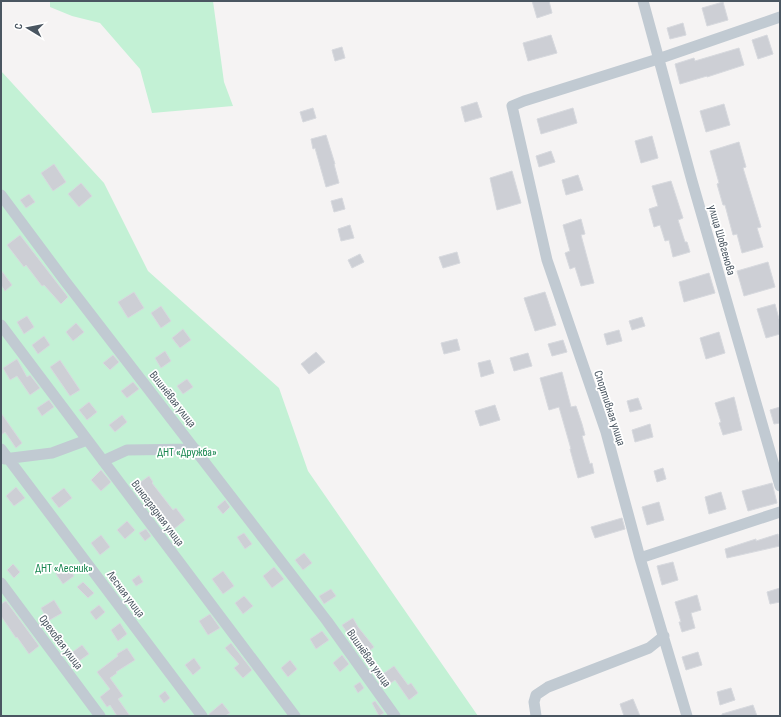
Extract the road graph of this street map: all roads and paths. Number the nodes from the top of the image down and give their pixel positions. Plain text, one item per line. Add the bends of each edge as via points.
1 (643, 1) edge
2 (780, 17) edge
3 (658, 59) junction
4 (1, 195) edge
5 (1, 325) edge
6 (87, 440) junction
7 (1, 449) edge
8 (195, 449) junction
9 (5, 459) edge
10 (103, 461) junction
11 (780, 486) edge
12 (780, 512) edge
13 (640, 558) junction
14 (1, 583) edge
15 (664, 636) junction
16 (100, 716) edge
17 (202, 716) edge
18 (295, 716) edge
19 (394, 716) edge
20 (536, 716) edge
21 (687, 716) edge

1 - 3 street, улица Шовгенова
2 - 3 street
3 - 11 street, улица Шовгенова
3 - 13 street, Спортивная улица via 512,106 547,260 606,432
4 - 8 street, Вишнёвая улица
5 - 6 street, Виноградная улица
6 - 9 street via 52,453
6 - 10 street, Виноградная улица
7 - 9 street, Лесная улица
8 - 10 street via 127,450
8 - 19 street, Вишнёвая улица via 327,621
9 - 17 street, Лесная улица
10 - 18 street, Виноградная улица
12 - 13 street
13 - 15 street, Спортивная улица
14 - 16 street, Ореховая улица
15 - 20 street via 649,648 548,687 536,695
15 - 21 street, Спортивная улица

